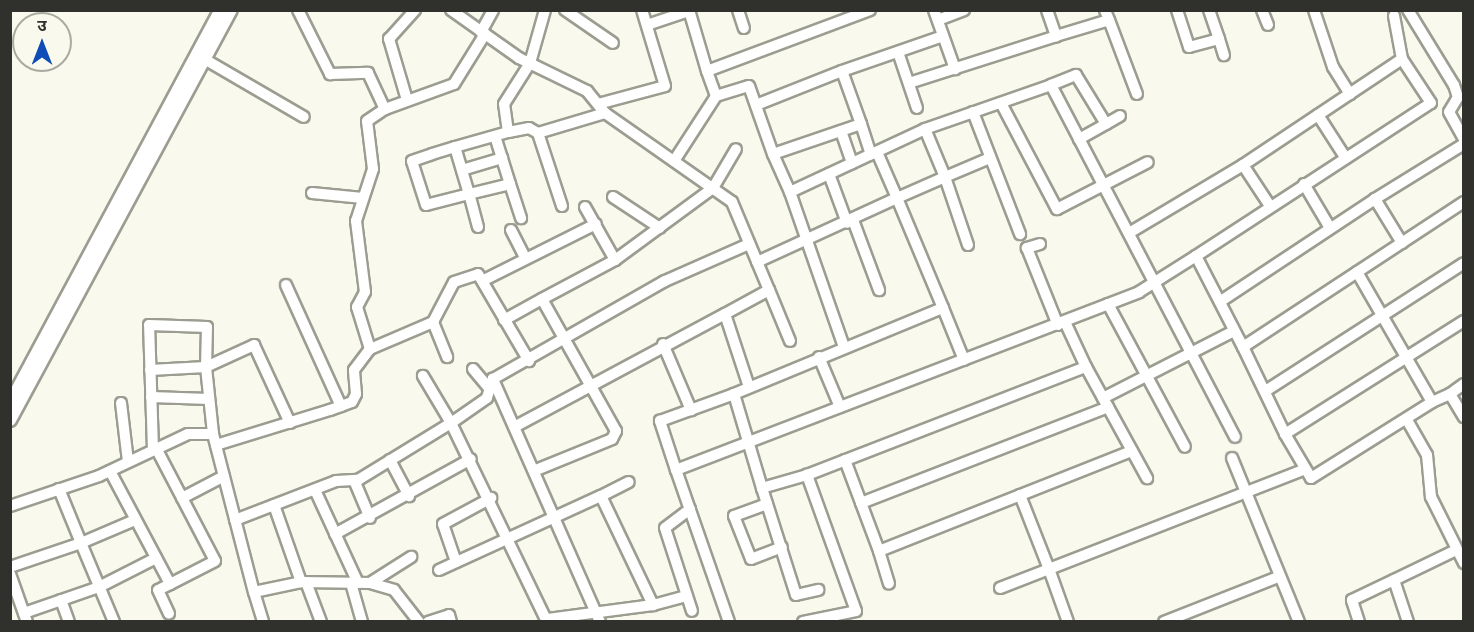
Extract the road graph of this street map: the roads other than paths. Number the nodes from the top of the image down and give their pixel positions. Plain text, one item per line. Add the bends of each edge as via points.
1 (220, 10) edge
2 (231, 10) edge
3 (298, 10) edge
4 (415, 10) edge
5 (451, 10) edge
6 (493, 10) edge
7 (544, 10) edge
8 (565, 10) edge
9 (642, 10) edge
10 (738, 10) edge
11 (870, 10) edge
12 (964, 10) edge
13 (1047, 10) edge
14 (1176, 10) edge
15 (1209, 10) edge
16 (1262, 10) edge
17 (1314, 10) edge
18 (1408, 10) edge
19 (689, 11) edge
20 (936, 15) edge
21 (1107, 15) edge
22 (1394, 16) dead end
23 (647, 25) junction
24 (1268, 25) dead end
25 (744, 28) dead end
26 (483, 33) junction
27 (943, 36) junction
28 (1056, 36) junction
29 (1219, 39) junction
30 (613, 43) dead end
31 (898, 52) junction
32 (1224, 55) dead end
33 (1402, 59) junction
34 (206, 60) junction
35 (530, 63) junction
36 (955, 69) junction
37 (707, 71) junction
38 (842, 71) junction
39 (909, 83) junction
40 (1051, 85) junction
41 (1137, 94) dead end
42 (1350, 94) junction
43 (716, 96) junction
44 (407, 100) junction
45 (1001, 102) junction
46 (1457, 102) edge
47 (1431, 103) junction
48 (756, 105) junction
49 (917, 108) dead end
50 (385, 109) junction
51 (602, 109) junction
52 (973, 112) junction
53 (1318, 115) junction
54 (1120, 116) dead end
55 (304, 117) dead end
56 (861, 124) junction
57 (1106, 124) junction
58 (925, 129) junction
59 (841, 130) junction
60 (508, 132) junction
61 (538, 133) junction
62 (495, 135) junction
63 (1079, 139) junction
64 (1464, 142) edge
65 (456, 147) junction
66 (736, 149) dead end
67 (874, 153) junction
68 (773, 154) junction
69 (1345, 157) junction
70 (502, 158) junction
71 (990, 158) junction
72 (674, 161) junction
73 (1148, 162) dead end
74 (852, 163) junction
75 (1243, 165) junction
76 (462, 170) junction
77 (829, 174) junction
78 (945, 177) junction
79 (510, 184) junction
80 (1304, 184) junction
81 (1105, 186) junction
82 (713, 188) junction
83 (790, 192) junction
84 (312, 193) dead end
85 (469, 194) junction
86 (613, 197) dead end
87 (363, 198) junction
88 (897, 198) junction
89 (1375, 199) junction
90 (1464, 202) edge
91 (562, 206) dead end
92 (1270, 206) junction
93 (585, 207) dead end
94 (521, 218) dead end
95 (850, 221) junction
96 (596, 224) junction
97 (478, 226) dead end
98 (660, 228) junction
99 (1330, 228) junction
100 (511, 230) dead end
101 (1129, 233) junction
102 (1020, 234) dead end
103 (807, 240) junction
104 (1402, 243) junction
105 (749, 244) junction
106 (1040, 244) dead end
107 (968, 245) dead end
108 (524, 256) junction
109 (1196, 256) junction
110 (615, 260) junction
111 (757, 262) junction
112 (1464, 263) edge
113 (1358, 272) junction
114 (484, 280) junction
115 (1154, 282) junction
116 (286, 285) dead end
117 (769, 290) junction
118 (879, 290) dead end
119 (542, 299) junction
120 (1221, 301) junction
121 (1108, 304) junction
122 (943, 308) junction
123 (725, 314) junction
124 (1381, 314) junction
125 (504, 320) junction
126 (1464, 321) edge
127 (433, 322) junction
128 (1061, 323) junction
129 (1234, 331) junction
130 (565, 340) junction
131 (790, 341) dead end
132 (663, 344) junction
133 (844, 347) junction
134 (1243, 347) junction
135 (370, 350) junction
136 (447, 357) dead end
137 (819, 357) junction
138 (1192, 357) junction
139 (1405, 357) junction
140 (964, 360) junction
141 (529, 361) junction
142 (206, 367) junction
143 (1086, 367) junction
144 (473, 369) dead end
145 (150, 370) junction
146 (423, 376) dead end
147 (1147, 377) junction
148 (492, 384) junction
149 (1464, 384) edge
150 (591, 387) junction
151 (749, 387) junction
152 (1267, 390) junction
153 (734, 394) junction
154 (1450, 394) junction
155 (151, 397) junction
156 (209, 399) junction
157 (11, 402) edge
158 (1432, 402) junction
159 (121, 403) dead end
160 (1106, 403) junction
161 (341, 406) junction
162 (840, 407) junction
163 (691, 410) junction
164 (1464, 417) edge
165 (10, 420) edge
166 (1407, 420) junction
167 (290, 423) junction
168 (452, 423) junction
169 (516, 426) junction
170 (1285, 434) junction
171 (1235, 437) dead end
172 (214, 440) junction
173 (750, 442) junction
174 (1185, 447) dead end
175 (154, 449) junction
176 (1132, 451) junction
177 (1232, 458) dead end
178 (471, 459) junction
179 (390, 460) junction
180 (845, 460) junction
181 (128, 462) junction
182 (537, 470) junction
183 (676, 470) junction
184 (1303, 470) junction
185 (110, 471) junction
186 (807, 475) junction
187 (224, 476) junction
188 (1147, 478) dead end
189 (354, 480) junction
190 (629, 482) dead end
191 (762, 488) junction
192 (59, 489) junction
193 (315, 490) junction
194 (1243, 493) junction
195 (1020, 495) junction
196 (409, 496) junction
197 (601, 496) junction
198 (182, 498) junction
199 (491, 498) junction
200 (861, 503) junction
201 (767, 504) junction
202 (10, 506) edge
203 (274, 506) junction
204 (690, 509) junction
205 (556, 516) junction
206 (370, 518) junction
207 (235, 519) junction
208 (135, 520) junction
209 (335, 534) junction
210 (509, 535) junction
211 (1464, 536) edge
212 (81, 543) junction
213 (1455, 546) junction
214 (782, 547) junction
215 (879, 551) junction
216 (411, 557) dead end
217 (156, 558) junction
218 (456, 562) junction
219 (1464, 563) edge
220 (1049, 569) junction
221 (439, 570) dead end
222 (11, 573) edge
223 (1278, 577) junction
224 (1394, 580) junction
225 (304, 582) junction
226 (354, 583) junction
227 (370, 583) junction
228 (889, 583) dead end
229 (170, 584) junction
230 (99, 587) junction
231 (1000, 588) dead end
232 (818, 590) dead end
233 (254, 592) junction
234 (687, 596) junction
235 (61, 600) junction
236 (653, 605) junction
237 (692, 610) dead end
238 (856, 610) junction
239 (169, 614) dead end
240 (25, 617) edge
241 (599, 617) edge
242 (1181, 619) edge
243 (547, 620) edge
244 (811, 620) edge
245 (69, 621) edge
246 (114, 621) edge
247 (262, 621) edge
248 (321, 621) edge
249 (362, 621) edge
250 (419, 621) edge
251 (428, 621) edge
252 (452, 621) edge
253 (729, 621) edge
254 (860, 621) edge
255 (1068, 621) edge
256 (1164, 621) edge
257 (1299, 621) edge
258 (1359, 621) edge
259 (1408, 621) edge

1 - 157 main road
2 - 34 main road
3 - 50 street via 330,74 368,73
4 - 44 street via 389,39
5 - 26 street
6 - 26 street
7 - 35 street
8 - 30 street
9 - 23 street
10 - 25 street
11 - 37 street
12 - 20 street
13 - 28 street
14 - 29 street via 1189,47
15 - 29 street
16 - 24 street
17 - 42 street via 1333,68
18 - 46 street via 1454,85
19 - 23 street
19 - 37 street
20 - 27 street
21 - 28 street
21 - 41 street
22 - 33 street
23 - 51 street via 665,86
26 - 35 street
26 - 44 street via 454,84
27 - 31 street
27 - 36 street
28 - 36 street
29 - 32 street
31 - 38 street
31 - 39 street
33 - 42 street
33 - 47 street
34 - 55 street
34 - 165 main road
35 - 51 street via 587,91
35 - 60 street via 504,104
36 - 39 street
37 - 43 street
38 - 48 street
38 - 56 street
39 - 49 street
40 - 45 street
40 - 57 street via 1076,75
40 - 63 street
42 - 53 street
43 - 48 street via 749,86
43 - 72 street
44 - 50 street
45 - 52 street
45 - 81 street via 1057,209
46 - 47 street
46 - 64 street
47 - 69 street
48 - 68 street
50 - 87 street via 367,122 373,169
51 - 61 street
51 - 72 street
52 - 58 street
52 - 71 street
53 - 69 street
53 - 75 street
54 - 57 street
56 - 59 street
56 - 67 street
57 - 63 street
58 - 67 street
58 - 78 street
59 - 68 street
59 - 74 street
60 - 61 street via 529,128
60 - 62 street
61 - 91 street
62 - 65 street
62 - 70 street
63 - 81 street
64 - 89 street
65 - 76 street
65 - 85 street via 412,162 426,205
66 - 82 street
67 - 74 street
67 - 88 street
68 - 83 street
69 - 80 street
70 - 76 street
70 - 79 street
71 - 78 street
71 - 102 street
72 - 82 street
73 - 81 street
74 - 77 street
75 - 92 street
75 - 101 street
76 - 85 street
77 - 83 street
77 - 95 street
78 - 88 street
78 - 107 street
79 - 85 street
79 - 94 street
80 - 92 street
80 - 99 street
81 - 101 street
82 - 98 street
82 - 105 street via 732,202
83 - 103 street
84 - 87 street
85 - 97 street
86 - 98 street
87 - 135 street via 355,239 364,292 357,307
88 - 95 street
88 - 122 street
89 - 99 street
89 - 104 street
90 - 104 street
92 - 109 street
93 - 96 street
95 - 103 street
95 - 118 street
96 - 108 street
96 - 110 street
98 - 110 street
99 - 120 street
100 - 108 street
101 - 115 street
103 - 111 street
103 - 133 street
104 - 113 street
105 - 111 street
105 - 130 street via 665,281
106 - 128 street via 1027,248
108 - 114 street
109 - 115 street
109 - 120 street
110 - 119 street
111 - 117 street
112 - 124 street
113 - 124 street
113 - 134 street
114 - 125 street
114 - 127 street via 478,274 454,282
115 - 121 street
115 - 138 street
116 - 161 street
117 - 123 street
117 - 131 street
119 - 125 street
119 - 130 street
120 - 129 street
121 - 128 street
121 - 147 street
122 - 133 street
122 - 140 street
123 - 132 street
123 - 151 street
124 - 139 street
124 - 152 street
125 - 141 street
126 - 139 street
127 - 135 street
127 - 136 street
128 - 140 street
128 - 143 street
129 - 134 street
129 - 138 street
130 - 141 street
130 - 150 street
132 - 150 street
132 - 163 street
133 - 137 street
134 - 152 street
135 - 161 street via 354,370 352,402
137 - 151 street
137 - 162 street
138 - 147 street
138 - 171 street
139 - 158 street
139 - 170 street
140 - 162 street
141 - 148 street
142 - 145 street
142 - 145 street via 207,327 149,325
142 - 156 street
142 - 167 street via 254,345
143 - 160 street
143 - 180 street
144 - 148 street
145 - 155 street
146 - 168 street
147 - 160 street
147 - 174 street
148 - 168 street via 487,398
148 - 169 street
149 - 154 street
150 - 169 street
150 - 182 street via 616,431 612,439
151 - 153 street
152 - 170 street
153 - 163 street
153 - 173 street
154 - 158 street
154 - 164 street
155 - 156 street
155 - 175 street
156 - 172 street
158 - 166 street
159 - 181 street
160 - 176 street
160 - 200 street
161 - 167 street
162 - 173 street
163 - 183 street via 660,421
166 - 184 street via 1311,478
166 - 213 street via 1427,455 1431,497
167 - 172 street
168 - 178 street
168 - 179 street
169 - 182 street
170 - 184 street
172 - 175 street via 188,434
172 - 187 street
173 - 183 street
173 - 191 street
175 - 181 street
175 - 198 street
176 - 188 street
176 - 195 street
177 - 194 street
178 - 196 street
178 - 199 street
179 - 189 street
179 - 196 street
180 - 186 street
180 - 200 street
181 - 185 street
182 - 205 street
183 - 204 street
184 - 194 street
185 - 192 street
185 - 208 street
186 - 191 street
186 - 238 street
187 - 198 street
187 - 207 street
189 - 193 street
189 - 206 street
190 - 197 street
191 - 201 street
192 - 202 street
192 - 212 street
193 - 203 street
193 - 209 street
194 - 220 street
194 - 223 street
195 - 215 street
195 - 220 street
196 - 206 street
197 - 205 street
197 - 236 street
198 - 229 street via 215,561
199 - 210 street
199 - 218 street via 443,524
200 - 215 street
201 - 214 street
201 - 214 street via 734,516 752,559
203 - 207 street
203 - 225 street
204 - 234 street via 665,528
204 - 253 street
205 - 210 street
205 - 241 street
206 - 209 street
207 - 233 street
208 - 212 street
208 - 217 street
209 - 226 street
210 - 218 street
210 - 243 street
211 - 213 street
212 - 222 street
212 - 230 street
213 - 219 street
213 - 224 street
214 - 232 street via 796,596
215 - 228 street
216 - 227 street
217 - 229 street
217 - 230 street
218 - 221 street
220 - 231 street
220 - 255 street
222 - 240 street
223 - 242 street
223 - 257 street
224 - 258 street via 1352,600
224 - 259 street
225 - 226 street
225 - 233 street
225 - 248 street
226 - 227 street
226 - 249 street
227 - 250 street via 394,590
229 - 239 street via 158,590
230 - 235 street
230 - 246 street
233 - 247 street
234 - 236 street
234 - 237 street
235 - 240 street
235 - 245 street
236 - 241 street
238 - 244 street
238 - 254 street
241 - 243 street
242 - 256 street
251 - 252 street via 449,615

